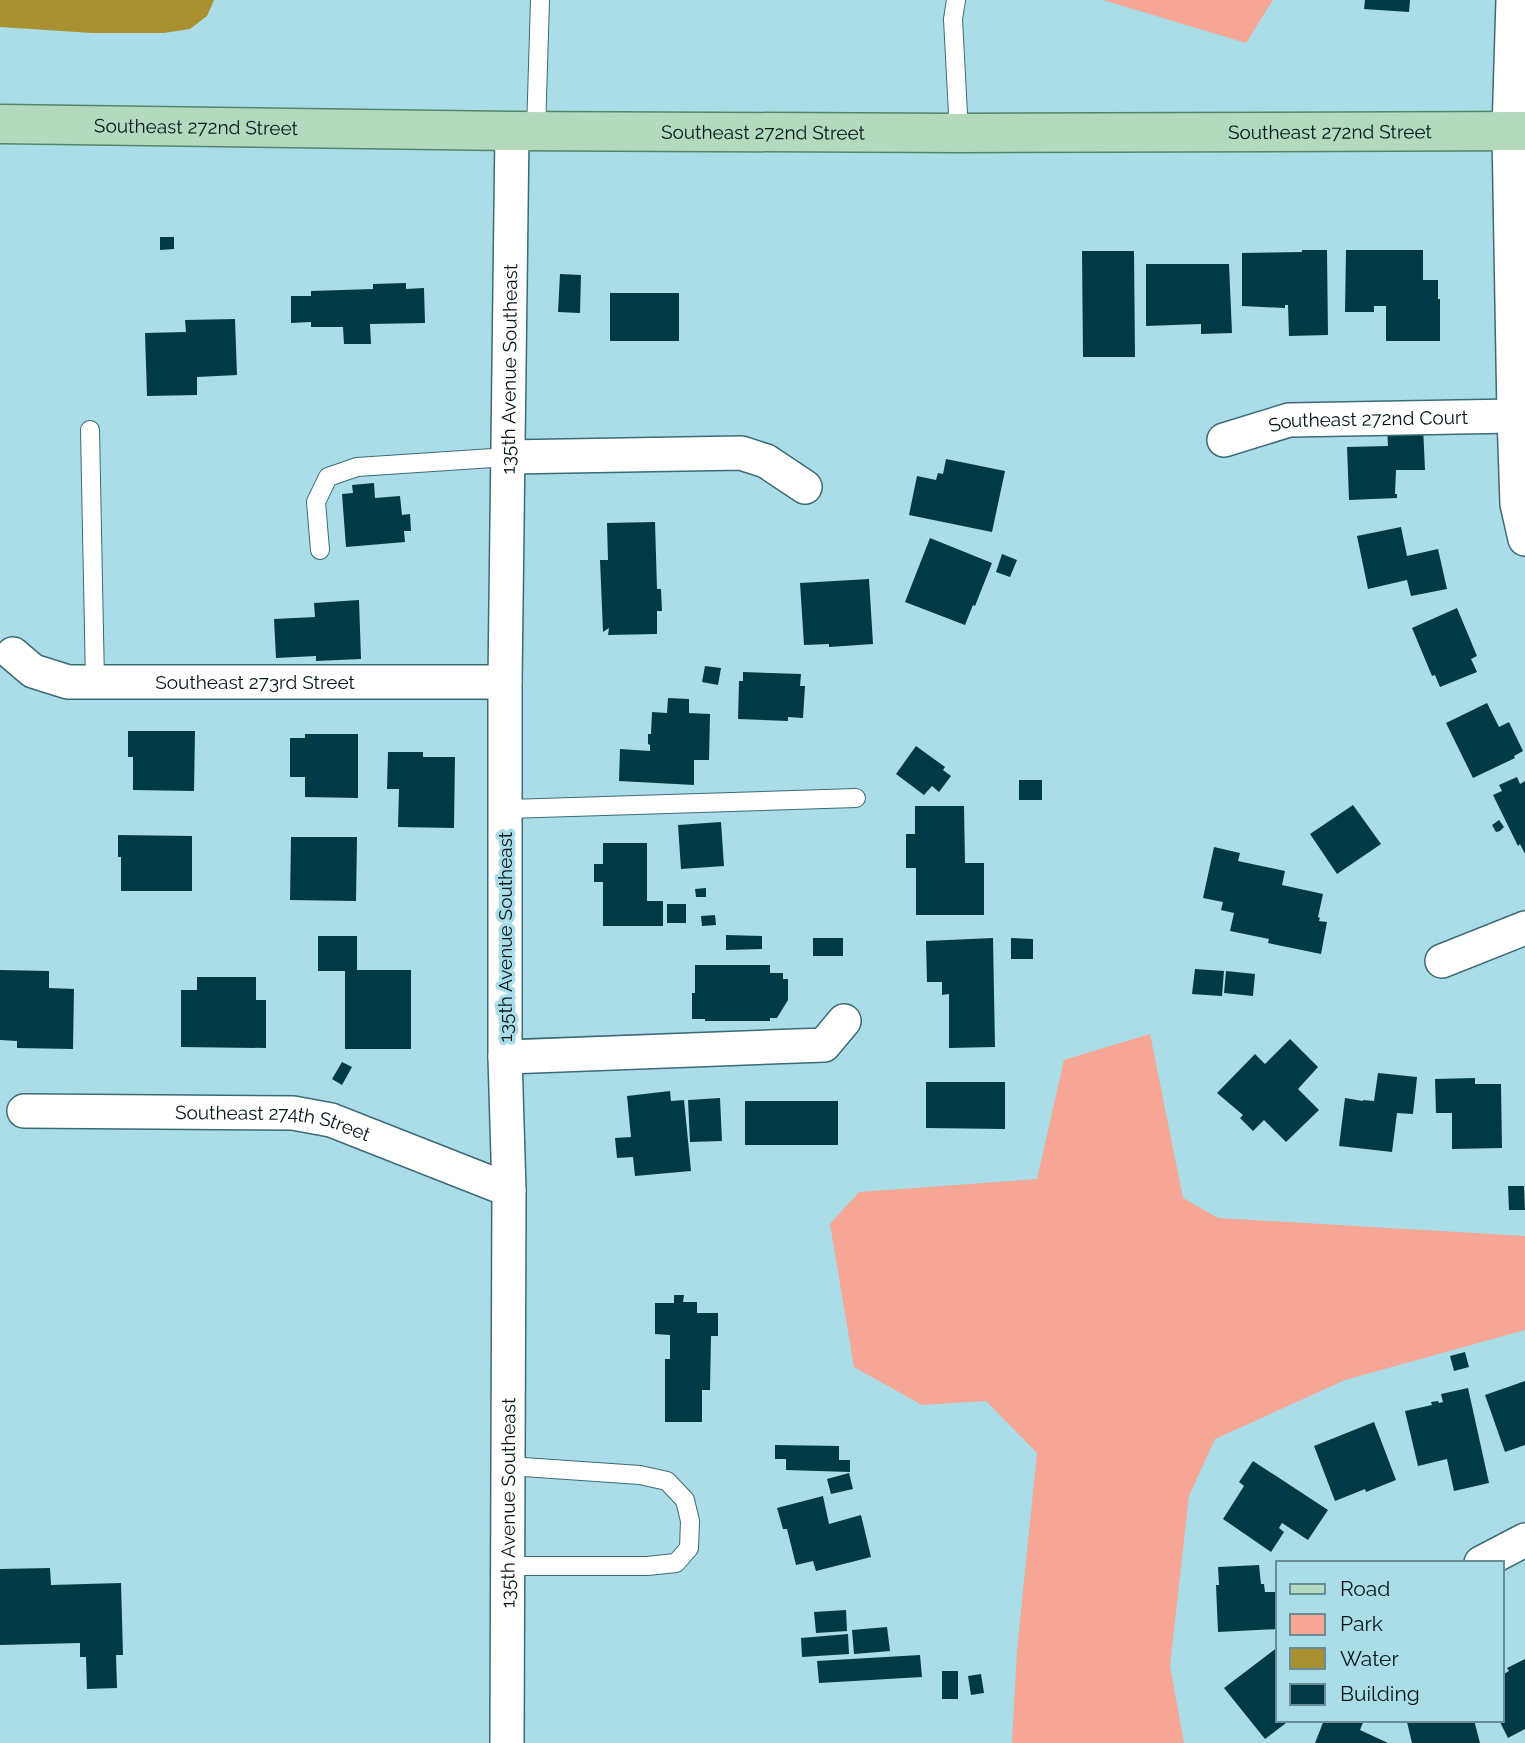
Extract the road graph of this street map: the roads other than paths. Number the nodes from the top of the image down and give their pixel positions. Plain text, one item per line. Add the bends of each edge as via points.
1 (540, 0) edge
2 (956, 0) edge
3 (1513, 0) edge
4 (0, 124) edge
5 (524, 131) junction
6 (1517, 131) edge
7 (959, 133) junction
8 (1514, 416) junction
9 (90, 430) dead end
10 (1224, 440) dead end
11 (508, 457) junction
12 (805, 487) dead end
13 (1525, 539) edge
14 (320, 550) dead end
15 (7, 659) edge
16 (95, 682) junction
17 (505, 682) junction
18 (856, 798) dead end
19 (505, 809) junction
20 (1525, 928) edge
21 (1443, 961) dead end
22 (844, 1021) dead end
23 (505, 1057) junction
24 (24, 1111) dead end
25 (509, 1191) junction
26 (509, 1466) junction
27 (1525, 1540) edge
28 (1485, 1561) edge
29 (509, 1566) junction
30 (507, 1743) edge

1 - 5 lane
2 - 7 lane
3 - 6 street
4 - 5 main road, Southeast 272nd Street
5 - 7 main road, Southeast 272nd Street
5 - 11 street, 135th Avenue Southeast
6 - 7 main road, Southeast 272nd Street
6 - 8 street
8 - 10 street, Southeast 272nd Court via 1289,420
8 - 13 street via 1517,504
9 - 16 lane
11 - 12 street via 741,453 766,461
11 - 14 lane via 357,467 328,477 316,502
11 - 17 street, 135th Avenue Southeast
15 - 16 street, Southeast 273rd Street via 68,682
16 - 17 street, Southeast 273rd Street
17 - 19 street, 135th Avenue Southeast
18 - 19 lane
19 - 23 street, 135th Avenue Southeast
20 - 21 street
22 - 23 street via 824,1045
23 - 25 street, 135th Avenue Southeast
24 - 25 street, Southeast 274th Street via 293,1113 331,1120
25 - 26 street, 135th Avenue Southeast
26 - 29 street, 135th Avenue Southeast
26 - 29 lane via 667,1481 685,1500 690,1521 689,1548 676,1563
27 - 28 street
29 - 30 street, 135th Avenue Southeast

